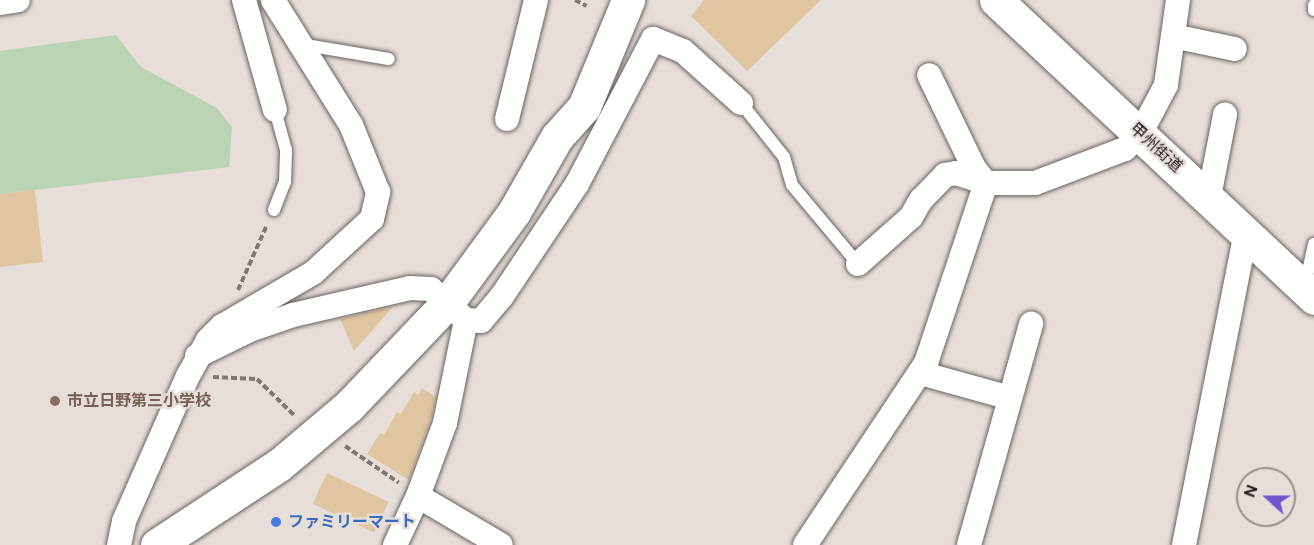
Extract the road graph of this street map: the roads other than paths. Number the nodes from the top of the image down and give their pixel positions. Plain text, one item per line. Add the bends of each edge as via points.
1 (18, 0) edge
2 (244, 0) edge
3 (273, 0) edge
4 (536, 0) edge
5 (628, 0) edge
6 (996, 0) edge
7 (1178, 0) edge
8 (0, 3) edge
9 (596, 3) edge
10 (1314, 5) edge
11 (1314, 10) edge
12 (1173, 36) junction
13 (299, 44) junction
14 (1235, 49) dead end
15 (389, 59) dead end
16 (929, 75) dead end
17 (741, 103) joint
18 (275, 110) joint
19 (1226, 115) dead end
20 (507, 119) dead end
21 (1140, 134) junction
22 (557, 136) junction
23 (986, 183) junction
24 (1209, 197) junction
25 (274, 210) road end
26 (1245, 236) junction
27 (1314, 244) edge
28 (858, 264) joint
29 (1309, 293) edge
30 (457, 311) junction
31 (1031, 324) dead end
32 (193, 366) junction
33 (920, 373) junction
34 (1010, 398) junction
35 (418, 496) junction
36 (119, 545) edge
37 (157, 545) edge
38 (395, 545) edge
39 (501, 545) edge
40 (805, 545) edge
41 (969, 545) edge
42 (1184, 545) edge

1 - 8 street
2 - 18 street
3 - 13 street
4 - 20 street
5 - 22 street via 584,107
6 - 21 street, 甲州街道
7 - 12 street
9 - 22 street via 566,93
10 - 11 lane
12 - 14 street
12 - 21 street via 1166,85
13 - 15 lane
13 - 32 street via 356,136 378,192 372,219 313,273 222,326
16 - 23 street
17 - 28 lane via 784,157 792,186
17 - 30 street via 683,51 653,39 601,142 546,232 481,321
18 - 25 lane via 286,150 285,182
19 - 24 street
21 - 23 street via 1125,149 1035,183
21 - 24 street, 甲州街道
22 - 30 street
23 - 28 street via 956,173 945,175 910,217
23 - 33 street
24 - 26 street, 甲州街道
26 - 29 street, 甲州街道
26 - 42 street
27 - 29 lane
30 - 32 street via 431,289 410,288 368,296 250,330
30 - 35 street via 445,423
30 - 37 street via 279,465
31 - 34 street
32 - 36 street via 124,521
33 - 34 street
33 - 40 street
34 - 41 street
35 - 38 street
35 - 39 street

